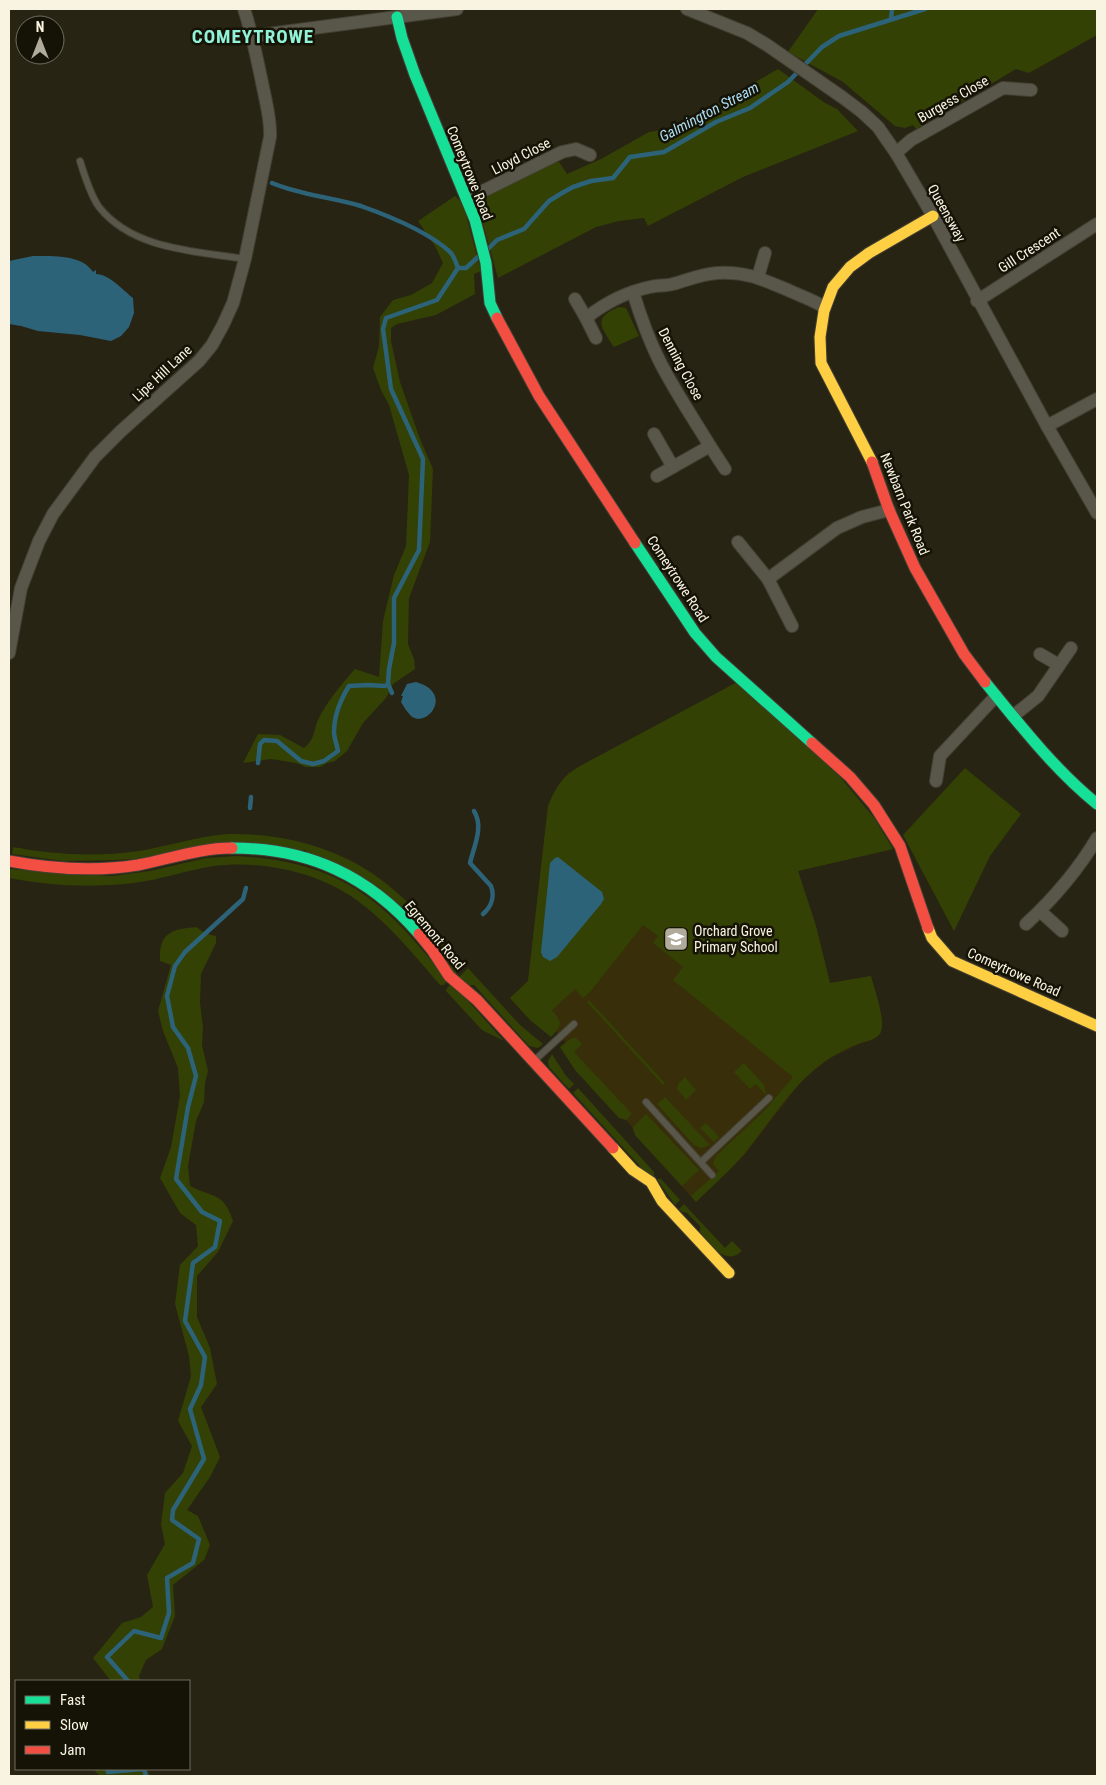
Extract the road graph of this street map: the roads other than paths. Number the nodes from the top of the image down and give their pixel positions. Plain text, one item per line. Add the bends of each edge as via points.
1 (244, 9) edge
2 (457, 9) edge
3 (687, 9) edge
4 (397, 17) junction
5 (253, 36) junction
6 (1031, 90) dead end
7 (896, 153) junction
8 (590, 155) dead end
9 (80, 161) dead end
10 (467, 199) junction
11 (933, 216) junction
12 (1097, 224) edge
13 (765, 253) dead end
14 (245, 259) junction
15 (758, 277) junction
16 (633, 292) junction
17 (575, 299) dead end
18 (977, 301) junction
19 (824, 307) junction
20 (586, 318) junction
21 (596, 338) dead end
22 (1097, 399) edge
23 (1047, 426) junction
24 (654, 434) dead end
25 (710, 446) junction
26 (673, 467) junction
27 (725, 469) dead end
28 (657, 476) dead end
29 (889, 510) junction
30 (1097, 513) edge
31 (738, 542) dead end
32 (768, 579) junction
33 (792, 626) dead end
34 (1072, 648) dead end
35 (9, 653) edge
36 (1040, 654) dead end
37 (1059, 665) junction
38 (996, 696) junction
39 (1013, 716) junction
40 (936, 781) dead end
41 (1097, 804) edge
42 (1097, 838) edge
43 (9, 861) edge
44 (1040, 911) junction
45 (1026, 924) dead end
46 (1062, 931) dead end
47 (574, 1024) dead end
48 (1097, 1026) edge
49 (534, 1061) junction
50 (769, 1098) dead end
51 (646, 1102) dead end
52 (700, 1162) junction
53 (712, 1175) dead end
54 (729, 1273) dead end

1 - 5 street, Lipe Hill Lane
2 - 4 street
3 - 7 street, Queensway via 746,32 788,60 862,112 878,127
4 - 5 street
4 - 10 street, Comeytrowe Road via 415,75
5 - 14 street, Lipe Hill Lane via 270,138
6 - 7 street, Burgess Close via 1002,88 911,140
7 - 11 street, Queensway
8 - 10 street, Lloyd Close via 576,149 562,152
9 - 14 lane via 98,206 130,233 152,242
10 - 48 street, Comeytrowe Road via 486,264 490,303 506,337 539,396 695,633 716,656 850,777 874,805 900,846 932,938 952,961
11 - 18 street, Queensway
11 - 19 street, Newbarn Park Road via 849,267 830,292
12 - 18 street, Gill Crescent
13 - 15 street
14 - 35 street, Lipe Hill Lane via 233,303 212,345 199,361 95,456 53,514 39,540 21,588
15 - 16 street via 736,272 716,273
15 - 19 street
16 - 20 street via 616,298
16 - 25 street, Denning Close via 658,358
17 - 20 street
18 - 23 street, Queensway
19 - 29 street, Newbarn Park Road via 820,327 821,363 875,468
20 - 21 street
22 - 23 street
23 - 30 street, Queensway
24 - 26 street
25 - 26 street
25 - 27 street, Denning Close
26 - 28 street
29 - 32 street via 837,528
29 - 38 street, Newbarn Park Road via 944,622
31 - 32 street
32 - 33 street
34 - 37 street
36 - 37 street
37 - 39 street via 1038,696
38 - 39 street, Newbarn Park Road
38 - 40 street via 940,756
39 - 41 street, Newbarn Park Road via 1074,785
42 - 44 street via 1083,861
43 - 49 street, Egremont Road via 49,868 114,868 208,850 245,848 289,854 321,863 349,875 388,903 432,951 445,972 477,1000
44 - 45 street
44 - 46 street
47 - 49 lane
49 - 54 street, Egremont Road via 633,1170 642,1174 657,1190 662,1201
50 - 52 lane
51 - 52 lane
52 - 53 lane

